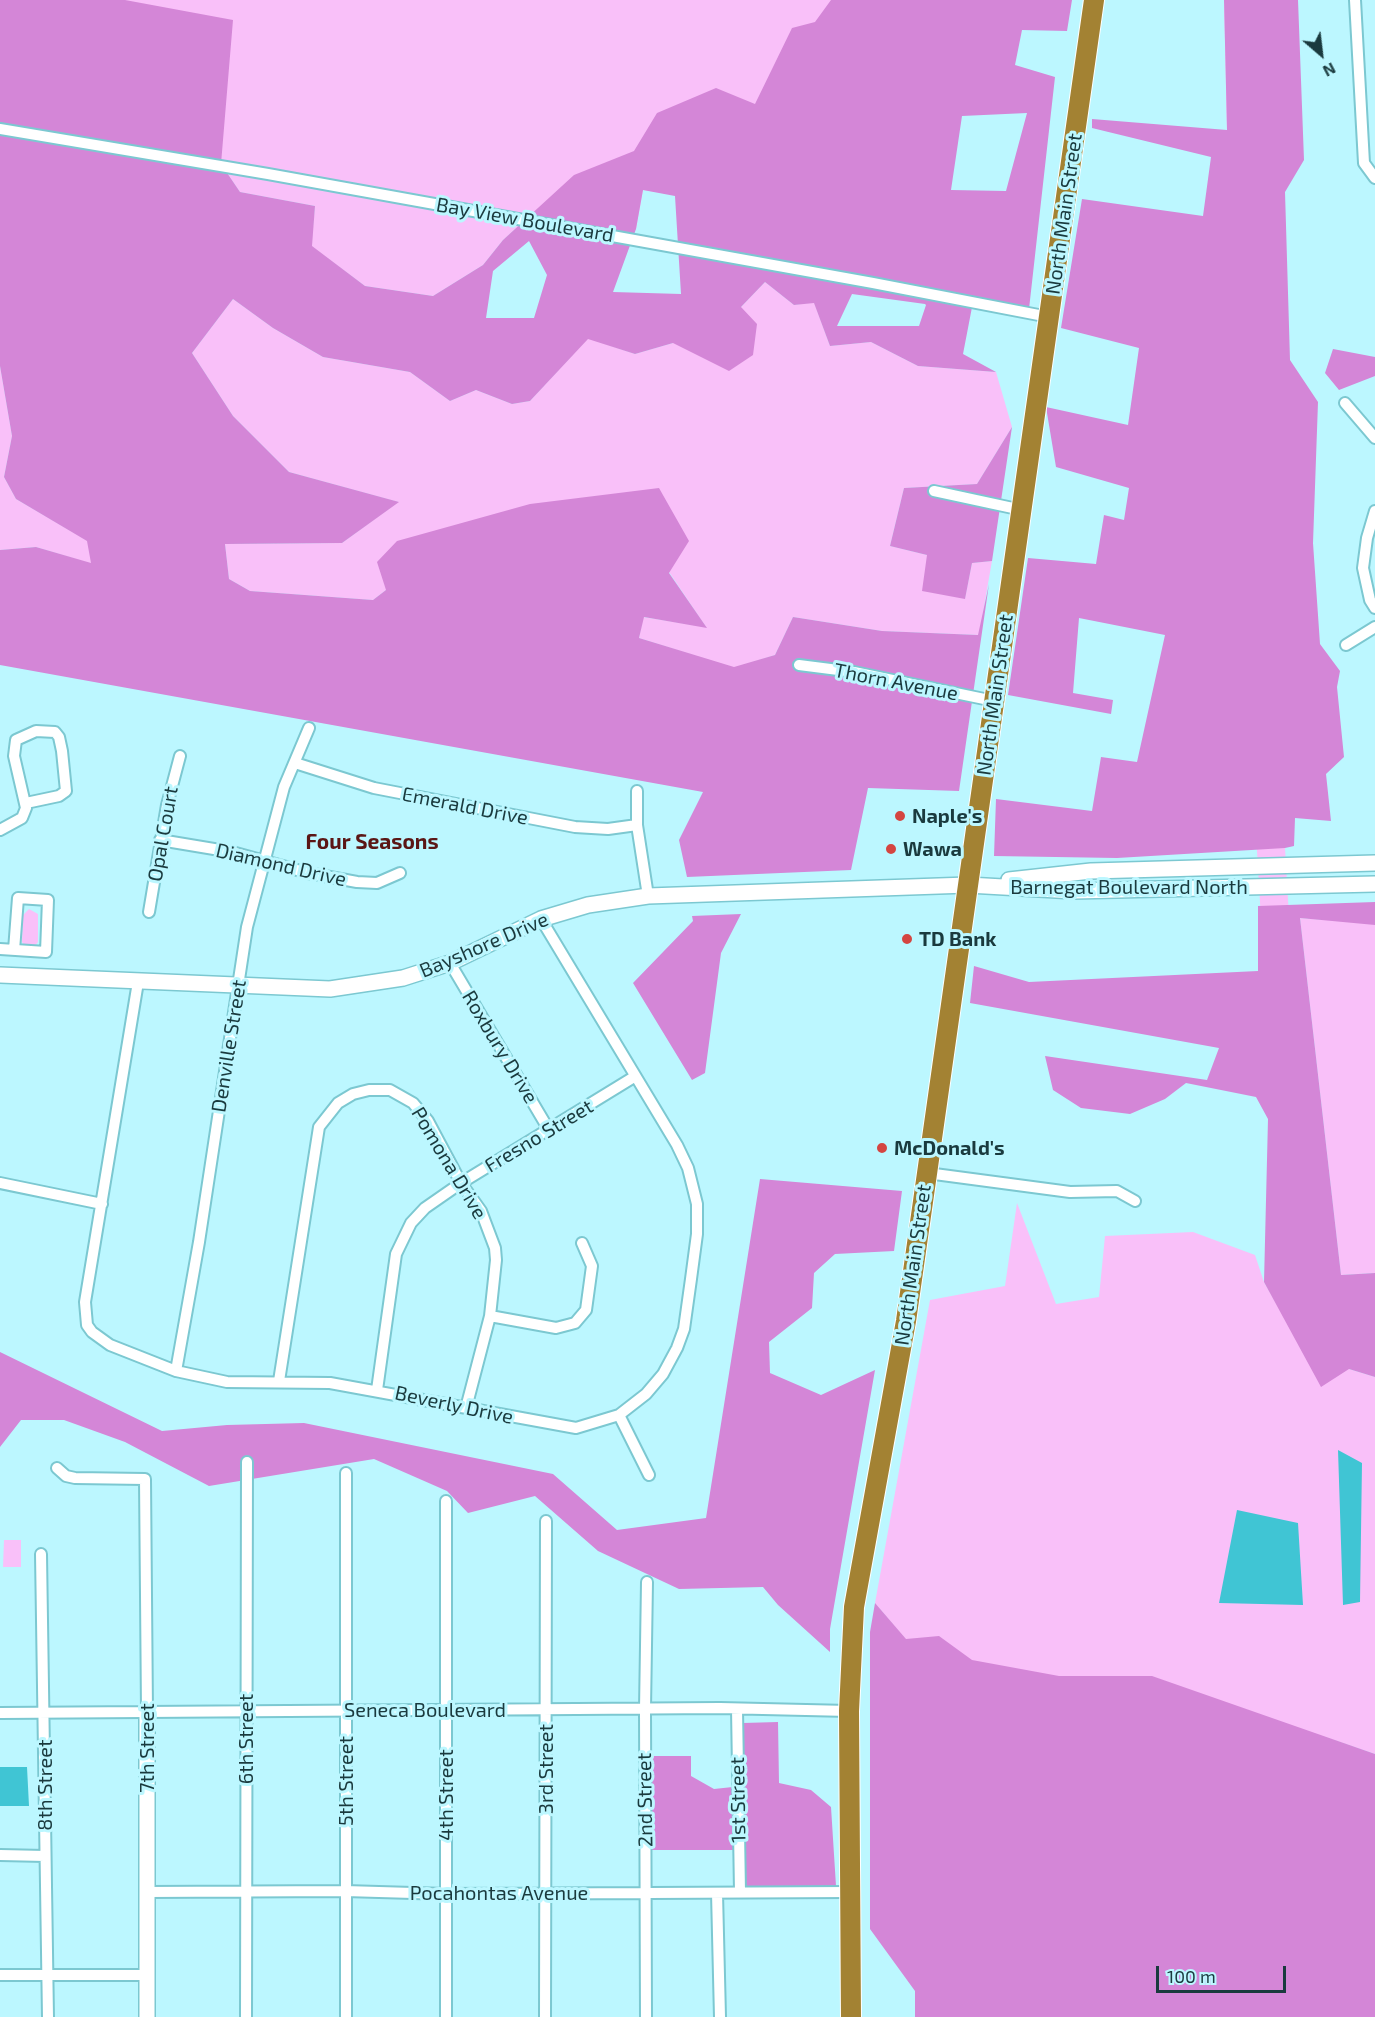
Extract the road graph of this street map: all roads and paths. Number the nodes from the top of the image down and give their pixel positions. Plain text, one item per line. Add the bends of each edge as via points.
1 (1094, 0) edge
2 (1355, 0) edge
3 (0, 129) edge
4 (1375, 178) edge
5 (1049, 317) junction
6 (1345, 403) dead end
7 (1375, 438) edge
8 (934, 491) dead end
9 (1022, 510) junction
10 (1375, 511) edge
11 (1375, 608) edge
12 (1375, 627) edge
13 (1346, 645) dead end
14 (799, 665) dead end
15 (994, 701) junction
16 (309, 728) dead end
17 (180, 756) dead end
18 (296, 763) junction
19 (637, 791) dead end
20 (26, 803) junction
21 (637, 825) junction
22 (0, 830) edge
23 (160, 840) junction
24 (265, 860) junction
25 (1375, 863) edge
26 (400, 873) dead end
27 (1375, 884) edge
28 (968, 885) junction
29 (648, 896) junction
30 (149, 912) dead end
31 (541, 919) junction
32 (0, 949) edge
33 (14, 950) junction
34 (450, 963) junction
35 (0, 975) edge
36 (138, 982) junction
37 (240, 987) junction
38 (634, 1077) junction
39 (549, 1130) junction
40 (927, 1173) junction
41 (0, 1183) edge
42 (461, 1183) junction
43 (1135, 1201) dead end
44 (102, 1204) junction
45 (582, 1243) dead end
46 (490, 1316) junction
47 (176, 1371) junction
48 (279, 1381) junction
49 (377, 1390) junction
50 (466, 1408) junction
51 (619, 1415) junction
52 (247, 1462) dead end
53 (57, 1468) dead end
54 (346, 1473) dead end
55 (649, 1474) dead end
56 (446, 1501) dead end
57 (546, 1521) dead end
58 (41, 1554) dead end
59 (647, 1582) dead end
60 (737, 1708) junction
61 (645, 1709) junction
62 (346, 1710) junction
63 (446, 1710) junction
64 (849, 1710) junction
65 (45, 1711) junction
66 (546, 1711) junction
67 (147, 1712) junction
68 (246, 1712) junction
69 (0, 1713) edge
70 (0, 1855) edge
71 (45, 1856) junction
72 (345, 1891) junction
73 (147, 1892) junction
74 (246, 1892) junction
75 (740, 1892) junction
76 (850, 1892) junction
77 (547, 1893) junction
78 (646, 1893) junction
79 (717, 1893) junction
80 (447, 1894) junction
81 (48, 1974) junction
82 (0, 1975) edge
83 (147, 1976) junction
84 (48, 2017) edge
85 (147, 2017) edge
86 (246, 2017) edge
87 (346, 2017) edge
88 (447, 2017) edge
89 (545, 2017) edge
90 (646, 2017) edge
91 (720, 2017) edge
92 (851, 2017) edge

1 - 5 highway, North Main Street
2 - 4 street via 1364,163
3 - 5 street, Bay View Boulevard
5 - 9 highway, North Main Street
6 - 7 street
8 - 9 street
9 - 15 highway, North Main Street
10 - 11 street via 1363,568
12 - 13 street
14 - 15 street, Thorn Avenue via 854,672
15 - 28 highway, North Main Street
16 - 18 street, Denville Street
17 - 23 street, Opal Court
18 - 21 street, Emerald Drive via 374,788 575,827 608,829
18 - 24 street, Denville Street via 284,787
19 - 21 street
20 - 20 street via 14,756 16,740 36,731 55,732 62,751 66,791
20 - 22 street via 22,818
21 - 29 street
23 - 24 street, Diamond Drive
23 - 30 street, Opal Court
24 - 26 street, Diamond Drive via 357,882 377,883
24 - 37 street, Denville Street via 247,927
25 - 28 street, Barnegat Boulevard North via 1091,871
27 - 28 street, Barnegat Boulevard North via 1074,891
28 - 29 street, Bayshore Drive
28 - 40 highway, North Main Street
29 - 31 street, Bayshore Drive via 588,905
31 - 34 street, Bayshore Drive
31 - 38 street, Beverly Drive
32 - 33 street
33 - 33 street via 46,952 48,900 18,898
34 - 37 street, Bayshore Drive via 352,988
34 - 39 street, Roxbury Drive
35 - 36 street, Bayshore Drive
36 - 37 street, Bayshore Drive
36 - 44 street, Beverly Drive
37 - 47 street, Denville Street
38 - 39 street, Fresno Street
38 - 51 street, Beverly Drive via 688,1168 697,1204 697,1234 684,1329 677,1348 646,1394
39 - 42 street, Fresno Street
40 - 43 street via 1070,1192 1116,1191
40 - 64 highway, North Main Street via 906,1321 854,1607
41 - 44 street
42 - 46 street, Pomona Drive via 481,1211 495,1248
42 - 48 street, Pomona Drive via 428,1121 406,1097 390,1090 360,1091 333,1108 319,1127
42 - 49 street, Fresno Street via 425,1208 402,1237 396,1254
44 - 47 street, Beverly Drive via 85,1302 87,1325 110,1345
45 - 46 street via 592,1266 586,1310 575,1323 556,1328
46 - 50 street, Pomona Drive
47 - 48 street, Beverly Drive via 227,1382
48 - 49 street, Beverly Drive
49 - 50 street, Beverly Drive
50 - 51 street, Beverly Drive via 576,1428
51 - 55 street
52 - 68 street, 6th Street
53 - 67 street, 7th Street via 75,1478 145,1479
54 - 62 street, 5th Street
56 - 63 street, 4th Street
57 - 66 street, 3rd Street
58 - 65 street, 8th Street
59 - 61 street, 2nd Street
60 - 61 street, Seneca Boulevard
60 - 64 street, Seneca Boulevard
60 - 75 street, 1st Street
61 - 66 street, Seneca Boulevard
61 - 78 street, 2nd Street
62 - 63 street, Seneca Boulevard
62 - 68 street, Seneca Boulevard
62 - 72 street, 5th Street
63 - 66 street, Seneca Boulevard
63 - 80 street, 4th Street
64 - 76 highway, North Main Street
65 - 67 street, Seneca Boulevard
65 - 69 street, Seneca Boulevard
65 - 71 street, 8th Street
66 - 77 street, 3rd Street
67 - 68 street, Seneca Boulevard
67 - 73 street, 7th Street
68 - 74 street, 6th Street
70 - 71 street
71 - 81 street, 8th Street
72 - 74 street, Pocahontas Avenue
72 - 80 street, Pocahontas Avenue
72 - 87 street, 5th Street
73 - 74 street, Pocahontas Avenue
73 - 83 street, 7th Street
74 - 86 street, 6th Street
75 - 76 street, Pocahontas Avenue
75 - 79 street, Pocahontas Avenue
76 - 92 highway, North Main Street
77 - 78 street, Pocahontas Avenue
77 - 80 street, Pocahontas Avenue
77 - 89 street, 3rd Street
78 - 79 street, Pocahontas Avenue
78 - 90 street, 2nd Street
79 - 91 street
80 - 88 street, 4th Street
81 - 82 street
81 - 83 street
81 - 84 street, 8th Street
83 - 85 street, 7th Street

